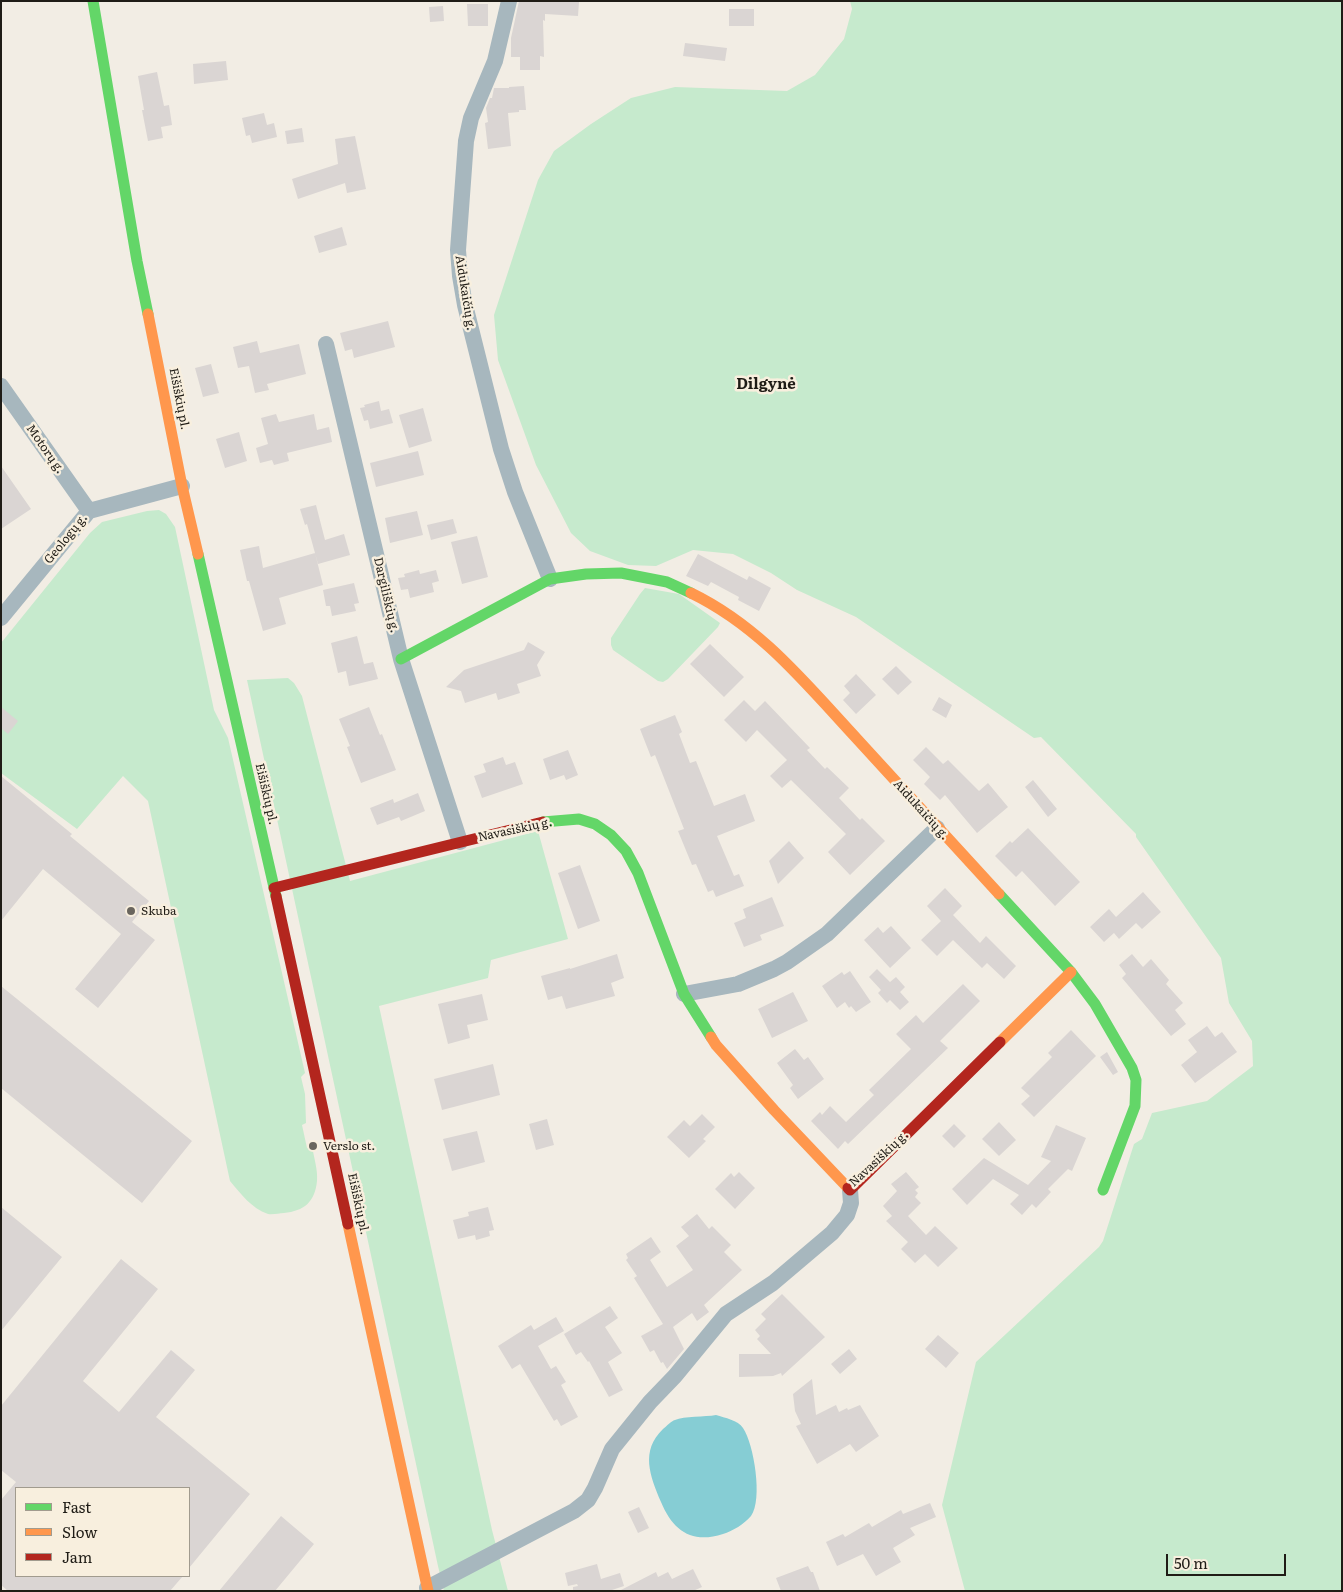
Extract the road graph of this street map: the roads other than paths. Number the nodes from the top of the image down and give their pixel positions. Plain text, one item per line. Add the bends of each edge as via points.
1 (93, 1) edge
2 (509, 1) edge
3 (326, 344) dead end
4 (1, 386) edge
5 (182, 486) junction
6 (89, 511) junction
7 (550, 580) junction
8 (1, 618) edge
9 (401, 659) junction
10 (937, 828) junction
11 (460, 842) junction
12 (274, 888) junction
13 (1071, 972) junction
14 (684, 994) junction
15 (850, 1190) junction
16 (1103, 1190) dead end
17 (427, 1590) edge

1 - 5 street, Eišiškių pl. via 137,260
2 - 7 street, Aidukaičių g. via 495,61 471,118 466,141 458,250 465,305 501,449
3 - 9 street, Dargiliškių g.
4 - 6 street, Motorų g.
5 - 6 street, Geologų g.
5 - 12 street, Eišiškių pl.
6 - 8 street, Geologų g.
7 - 9 street, Aidukaičių g.
7 - 10 street, Aidukaičių g. via 621,573 667,582 716,606 743,624 784,660
9 - 11 street, Dargiliškių g.
10 - 13 street, Aidukaičių g.
10 - 14 street via 827,934 787,962 738,984
11 - 12 street, Navasiškių g.
11 - 14 street, Navasiškių g. via 544,822 579,819 595,824 626,851 638,873
12 - 17 street, Eišiškių pl.
13 - 15 street, Navasiškių g.
13 - 16 street, Aidukaičių g. via 1095,1004 1136,1080 1135,1106
14 - 15 street, Navasiškių g. via 727,1058
15 - 17 street via 852,1203 847,1216 832,1233 773,1283 726,1314 650,1402 612,1449 588,1500 574,1511

